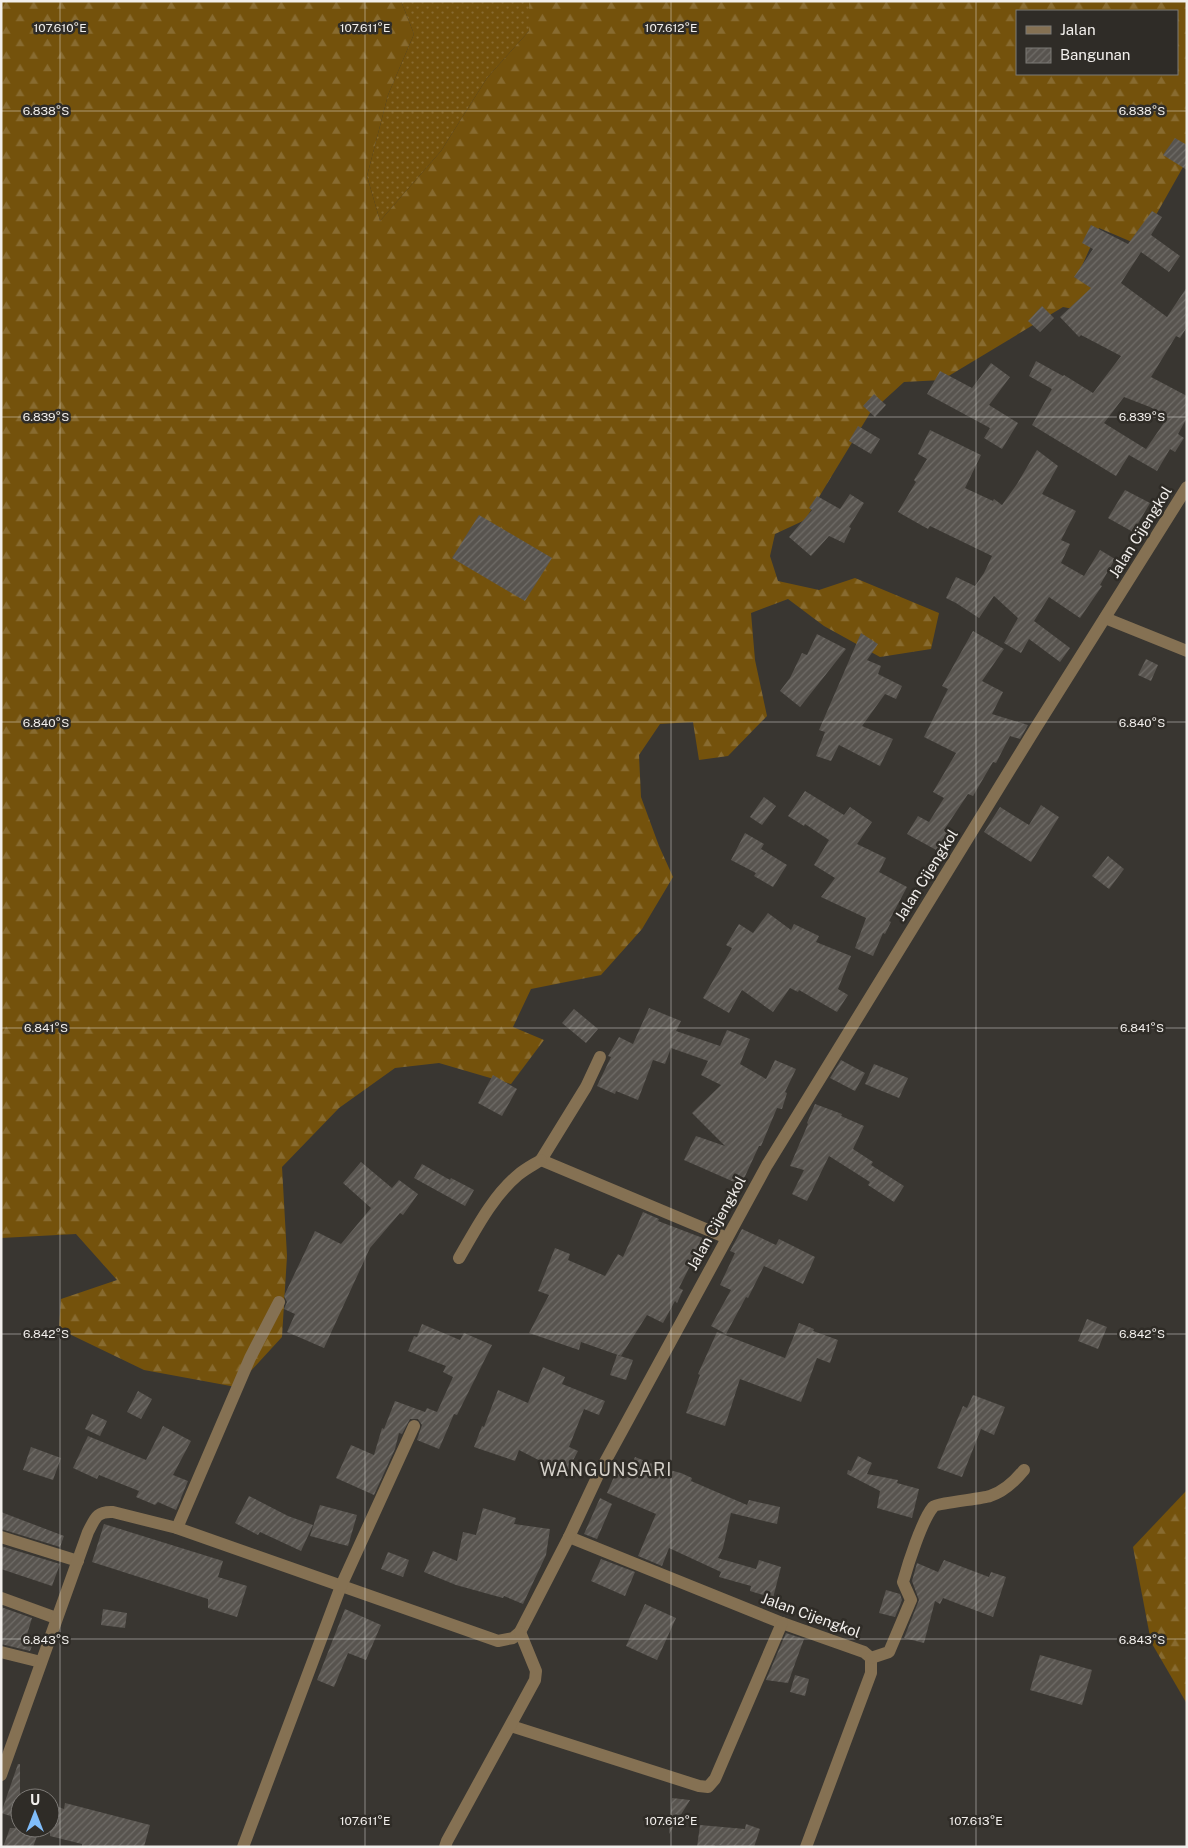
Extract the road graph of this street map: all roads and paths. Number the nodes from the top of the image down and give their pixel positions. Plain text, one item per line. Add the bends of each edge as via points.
1 (1186, 489) edge
2 (1105, 618) junction
3 (1187, 651) edge
4 (600, 1057) dead end
5 (541, 1160) junction
6 (727, 1238) junction
7 (459, 1258) dead end
8 (278, 1302) dead end
9 (414, 1426) dead end
10 (1024, 1470) dead end
11 (177, 1528) junction
12 (1, 1537) edge
13 (569, 1537) junction
14 (78, 1560) junction
15 (342, 1586) junction
16 (1, 1598) edge
17 (56, 1618) junction
18 (782, 1623) junction
19 (520, 1632) junction
20 (1, 1652) edge
21 (871, 1658) junction
22 (41, 1662) junction
23 (511, 1726) junction
24 (1, 1775) edge
25 (243, 1847) edge
26 (445, 1847) edge
27 (806, 1847) edge

1 - 2 street, Jalan Cijengkol
2 - 3 street
2 - 6 street, Jalan Cijengkol via 816,1083
4 - 5 street via 586,1087
5 - 6 street
5 - 7 street via 519,1174 500,1193
6 - 13 street, Jalan Cijengkol via 599,1473
8 - 11 street via 250,1358
9 - 15 street
10 - 21 street via 1017,1479 991,1496 933,1507 904,1579 904,1587 911,1600 889,1652
11 - 14 street via 104,1511 93,1522
11 - 15 street
12 - 14 street
13 - 18 street, Jalan Cijengkol
13 - 19 street
14 - 17 street
15 - 19 street via 498,1641 513,1638
15 - 25 street
16 - 17 street
17 - 22 street
18 - 21 street, Jalan Cijengkol via 864,1652
18 - 23 street via 715,1779 708,1787
19 - 23 street via 536,1671 536,1680
20 - 22 street
21 - 27 street, Jalan Cijengkol via 872,1673
22 - 24 street
23 - 26 street

